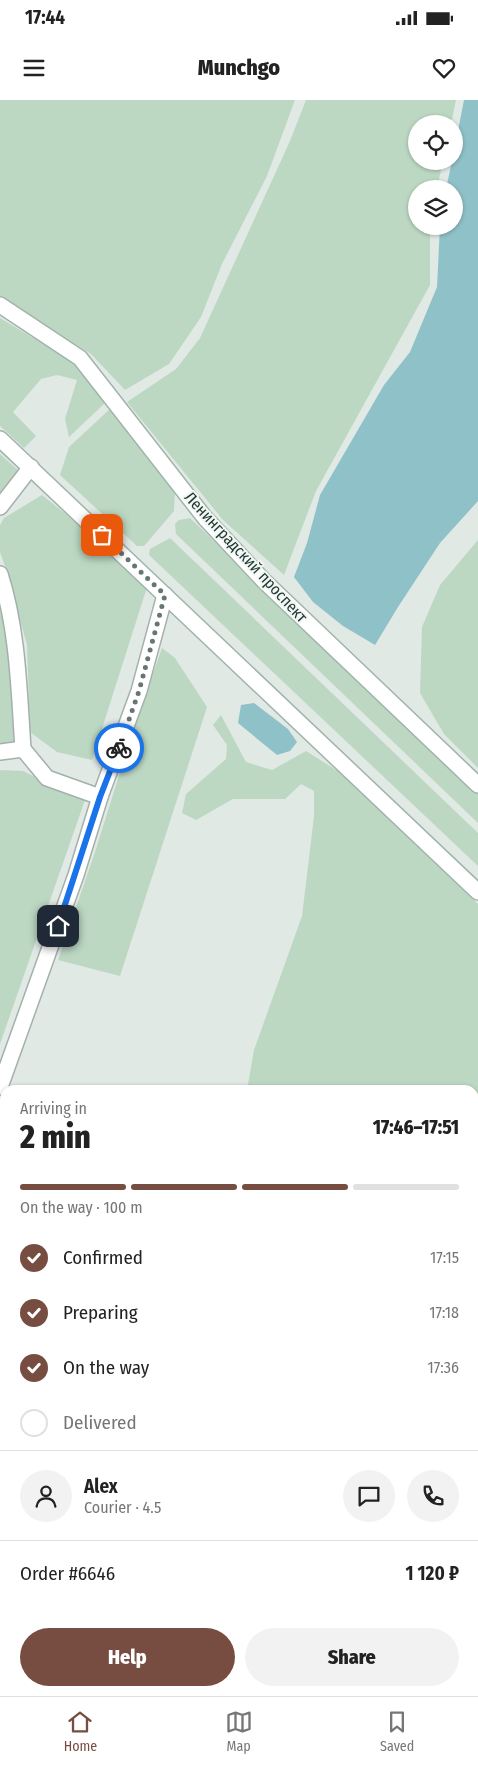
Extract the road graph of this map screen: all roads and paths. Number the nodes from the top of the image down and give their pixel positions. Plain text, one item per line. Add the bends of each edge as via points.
1 (0, 305) edge
2 (0, 439) edge
3 (31, 468) junction
4 (0, 507) edge
5 (0, 574) edge
6 (165, 595) junction
7 (23, 749) junction
8 (0, 752) edge
9 (478, 785) edge
10 (100, 797) junction
11 (478, 892) edge
12 (1, 1085) edge

1 - 9 street, Ленинградский проспект via 80,358 205,518 264,581
2 - 3 street
3 - 4 street
3 - 6 street
5 - 7 street via 11,612
6 - 10 street via 139,691
6 - 11 street
7 - 8 street
7 - 10 street via 47,778
10 - 12 street via 76,875

